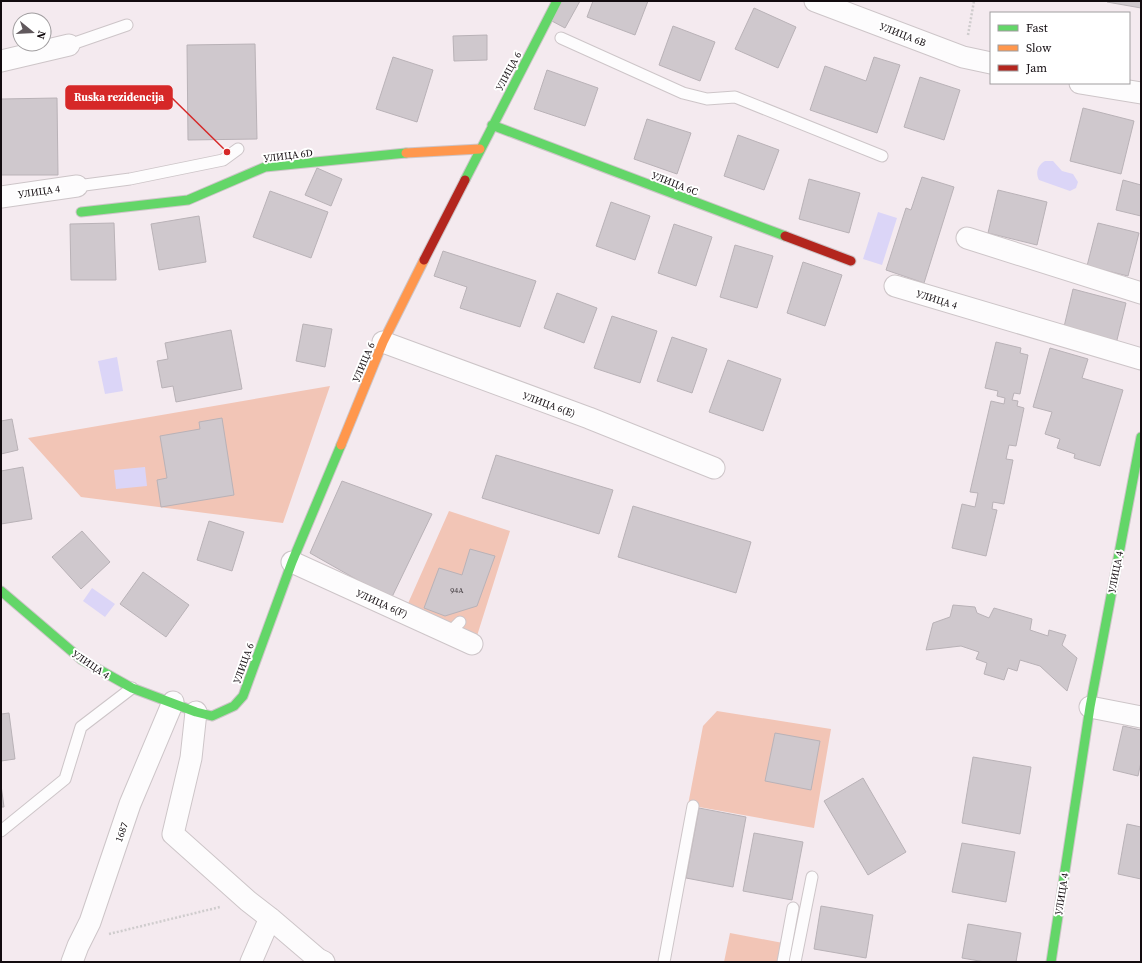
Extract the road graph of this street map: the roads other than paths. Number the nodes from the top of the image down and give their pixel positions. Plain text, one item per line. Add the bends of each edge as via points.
1 (557, 1) edge
2 (816, 1) edge
3 (127, 25) dead end
4 (561, 38) dead end
5 (68, 45) joint
6 (1, 60) edge
7 (990, 63) edge
8 (1086, 84) edge
9 (1141, 93) edge
10 (492, 126) junction
11 (480, 148) junction
12 (238, 149) dead end
13 (882, 156) dead end
14 (76, 186) joint
15 (1, 197) edge
16 (81, 212) dead end
17 (967, 238) dead end
18 (851, 261) dead end
19 (895, 286) dead end
20 (1141, 292) edge
21 (383, 342) junction
22 (1141, 359) edge
23 (1141, 437) edge
24 (714, 468) dead end
25 (292, 562) junction
26 (1, 591) edge
27 (472, 644) dead end
28 (132, 688) junction
29 (173, 702) junction
30 (1090, 707) junction
31 (196, 712) junction
32 (1141, 717) edge
33 (693, 806) dead end
34 (1, 831) edge
35 (812, 877) dead end
36 (793, 908) dead end
37 (270, 918) junction
38 (75, 954) edge
39 (251, 962) edge
40 (324, 962) edge
41 (664, 962) edge
42 (782, 962) edge
43 (795, 962) edge
44 (1051, 962) edge

1 - 10 street, УЛИЦА 6
2 - 7 street, УЛИЦА 6B via 963,57
3 - 5 lane
4 - 13 lane via 683,93 707,99 735,97
5 - 6 street
8 - 9 street
10 - 11 street, УЛИЦА 6
10 - 18 street, УЛИЦА 6C
11 - 16 street, УЛИЦА 6D via 265,167 188,200
11 - 21 street, УЛИЦА 6
12 - 14 lane via 223,160 130,179
14 - 15 street, УЛИЦА 4
17 - 20 street
19 - 22 street, УЛИЦА 4
21 - 24 street, УЛИЦА 6(E) via 589,418
21 - 25 street, УЛИЦА 6
23 - 30 street, УЛИЦА 4
25 - 27 street, УЛИЦА 6(F) via 455,628
25 - 31 street, УЛИЦА 6 via 243,696 234,706 212,716
26 - 28 street, УЛИЦА 4 via 82,660
28 - 29 street, УЛИЦА 4
28 - 34 lane via 81,727 65,779
29 - 31 street, УЛИЦА 4
29 - 38 street, 1687 via 130,804 90,922
30 - 32 street
30 - 44 street, УЛИЦА 4
31 - 37 street via 191,758 173,834
33 - 41 lane
35 - 43 lane
36 - 42 lane
37 - 39 street
37 - 40 street

